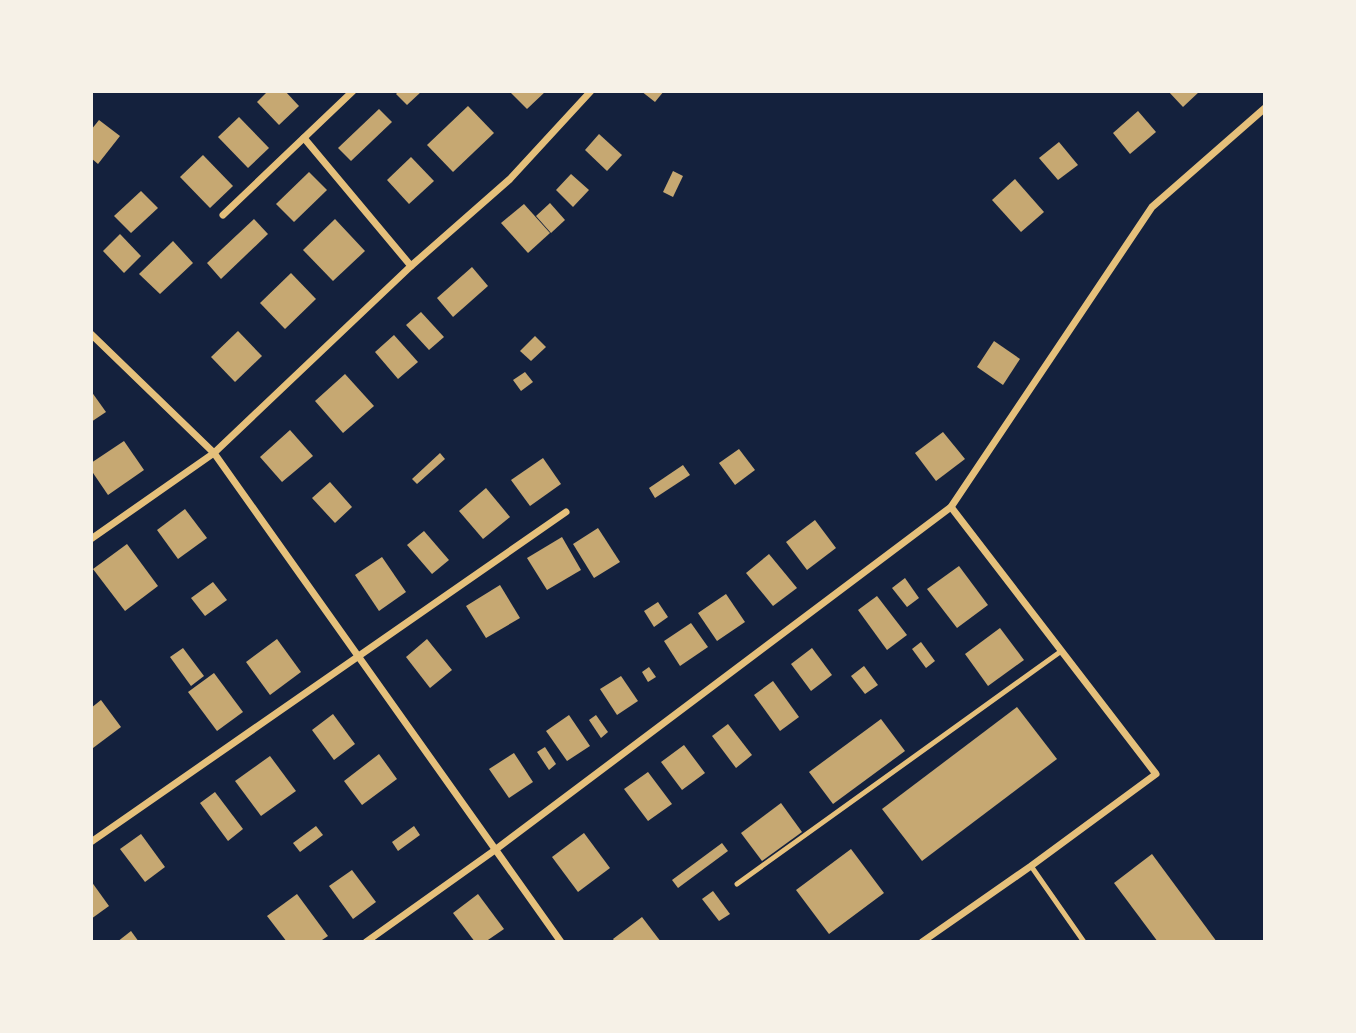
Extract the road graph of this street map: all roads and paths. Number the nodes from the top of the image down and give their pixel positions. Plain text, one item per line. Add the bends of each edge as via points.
1 (353, 91) edge
2 (591, 91) edge
3 (1265, 108) edge
4 (304, 138) junction
5 (223, 215) dead end
6 (411, 266) junction
7 (91, 334) edge
8 (214, 453) junction
9 (951, 508) junction
10 (566, 512) dead end
11 (91, 539) edge
12 (1060, 652) junction
13 (359, 657) junction
14 (91, 842) edge
15 (495, 850) junction
16 (1031, 866) junction
17 (737, 884) dead end
18 (366, 942) edge
19 (561, 942) edge
20 (922, 942) edge
21 (1084, 942) edge

1 - 4 street
2 - 6 street via 510,178
3 - 9 street via 1152,207
4 - 5 street
4 - 6 street
6 - 8 street
7 - 8 street
8 - 11 street
8 - 13 street
9 - 12 street
9 - 15 street
10 - 13 street
12 - 16 street via 1156,774
12 - 17 lane
13 - 14 street
13 - 15 street
15 - 18 street
15 - 19 street
16 - 20 street
16 - 21 lane

